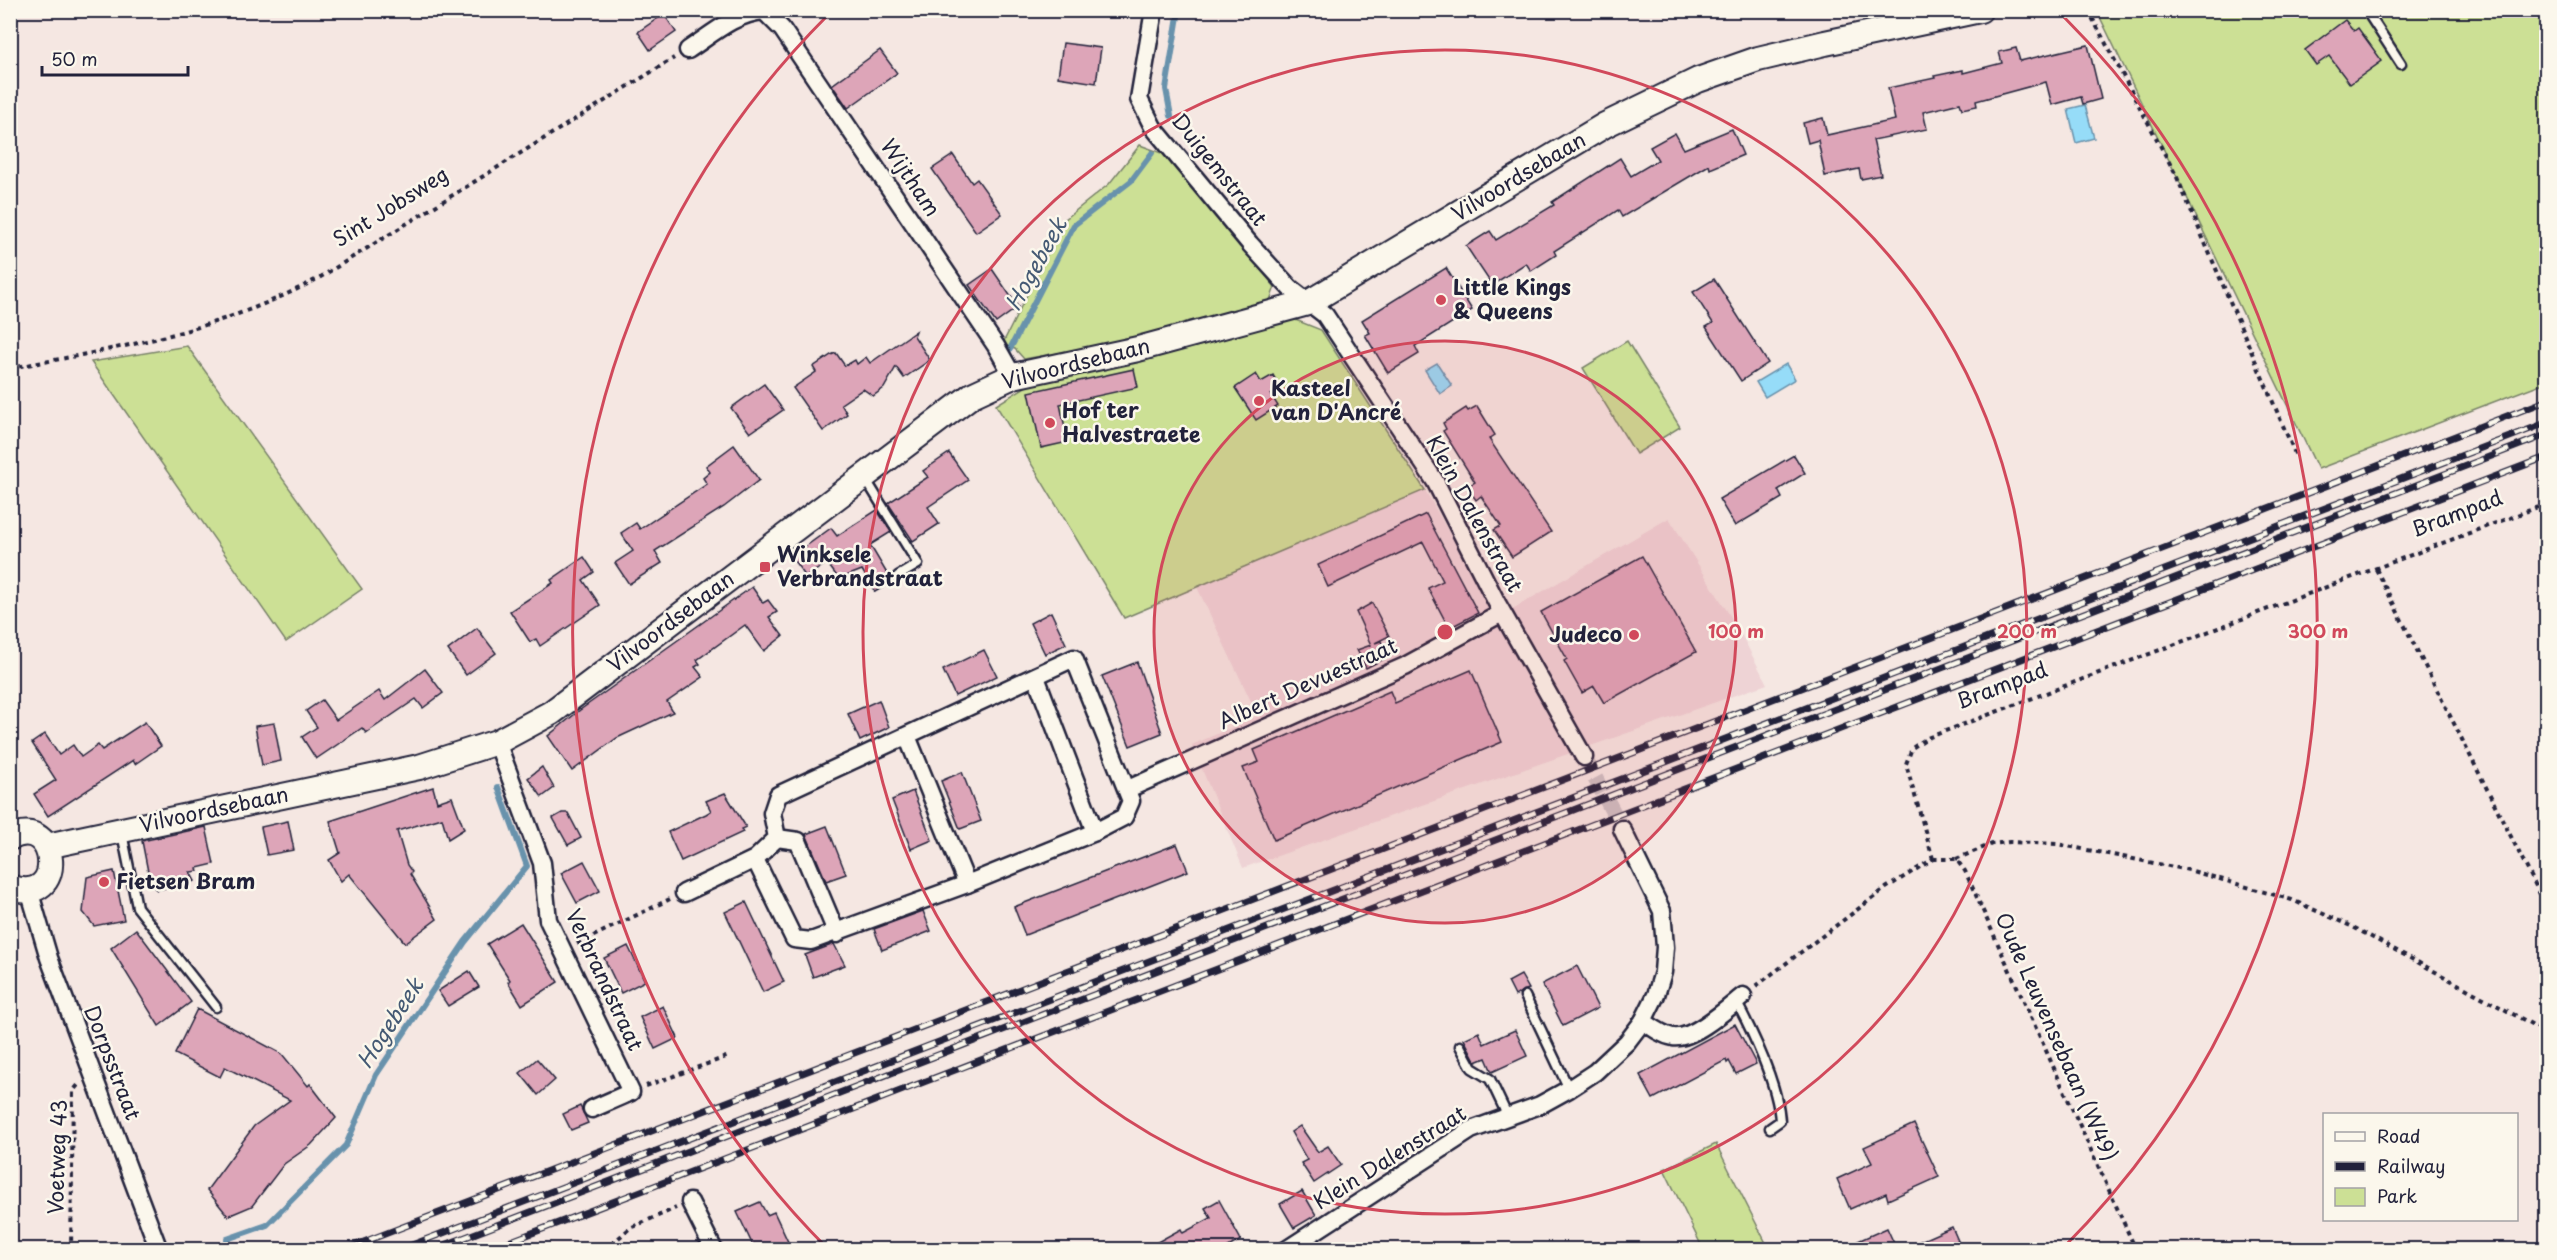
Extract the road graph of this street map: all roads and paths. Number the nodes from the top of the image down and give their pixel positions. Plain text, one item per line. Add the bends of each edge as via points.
1 (764, 10) edge
2 (1154, 10) edge
3 (1980, 10) edge
4 (2088, 10) edge
5 (2366, 10) edge
6 (688, 50) joint
7 (2401, 64) dead end
8 (1308, 303) junction
9 (10, 368) edge
10 (1013, 376) junction
11 (2296, 456) dead end
12 (865, 478) junction
13 (2547, 504) edge
14 (2376, 570) junction
15 (898, 576) dead end
16 (1502, 613) junction
17 (1036, 677) junction
18 (907, 736) junction
19 (497, 742) junction
20 (1584, 757) tunnel mouth
21 (1128, 789) junction
22 (1622, 829) tunnel mouth
23 (121, 830) junction
24 (1095, 832) junction
25 (12, 833) edge
26 (777, 838) junction
27 (47, 846) junction
28 (755, 859) junction
29 (1933, 859) junction
30 (1956, 860) junction
31 (967, 884) junction
32 (20, 889) edge
33 (684, 892) joint
34 (2547, 906) edge
35 (837, 934) junction
36 (563, 951) junction
37 (1525, 996) dead end
38 (1740, 999) junction
39 (216, 1007) dead end
40 (1643, 1021) junction
41 (2547, 1032) edge
42 (1460, 1046) dead end
43 (729, 1056) dead end
44 (91, 1071) junction
45 (1569, 1089) junction
46 (632, 1092) junction
47 (592, 1109) dead end
48 (1508, 1117) junction
49 (1770, 1128) dead end
50 (690, 1202) joint
51 (71, 1250) edge
52 (159, 1250) edge
53 (605, 1250) edge
54 (714, 1250) edge
55 (1286, 1250) edge
56 (2136, 1250) edge

1 - 6 street via 736,18
1 - 10 street, Wijtham via 782,29
2 - 8 street, Duigemstraat via 1139,99 1153,127 1250,244
3 - 8 street, Vilvoordsebaan via 1814,45 1698,80 1605,125
4 - 11 path via 2176,175
5 - 7 lane
6 - 9 path, Sint Jobsweg via 284,297 241,315 179,333
8 - 10 street, Vilvoordsebaan via 1138,349
8 - 16 street, Klein Dalenstraat via 1325,315 1435,481
10 - 12 street, Vilvoordsebaan via 972,395
12 - 15 lane via 918,564
12 - 19 street, Vilvoordsebaan via 551,713
13 - 14 path, Brampad
14 - 29 path, Brampad via 1927,738 1912,748 1905,764
14 - 34 path
16 - 20 street, Klein Dalenstraat
16 - 21 street, Albert Devuestraat via 1405,666
17 - 18 street
17 - 21 street via 1074,658
17 - 24 street
18 - 26 street via 778,795 772,813
18 - 31 street
19 - 23 street, Vilvoordsebaan via 419,767
19 - 36 street, Verbrandstraat via 542,863 548,920
21 - 24 street via 1131,801 1124,817
22 - 40 street, Klein Dalenstraat via 1662,911 1663,972
23 - 27 street, Vilvoordsebaan
23 - 39 lane via 137,907
24 - 31 street
25 - 27 street via 38,838
26 - 28 street
26 - 35 street via 798,841
27 - 32 street via 52,867 47,878 39,886
28 - 33 street
28 - 35 street via 794,939 812,941
29 - 30 path
29 - 38 path via 1887,888
30 - 41 path via 1992,844 2057,844 2189,870 2292,900 2353,927
30 - 56 path, Oude Leuvensebaan (W49) via 1965,871
31 - 35 street
32 - 44 street, Dorpsstraat
33 - 36 path
36 - 46 street, Verbrandstraat
37 - 45 lane
38 - 40 street via 1701,1027 1675,1037
38 - 49 lane via 1779,1104 1780,1121
40 - 45 street, Klein Dalenstraat via 1595,1072
42 - 48 lane via 1472,1068 1490,1079
43 - 46 path
44 - 51 path, Voetweg 43 via 74,1091
44 - 52 street, Dorpsstraat
45 - 48 street, Klein Dalenstraat
46 - 47 street
48 - 55 street, Klein Dalenstraat via 1471,1130
50 - 53 path via 630,1228
50 - 54 street

